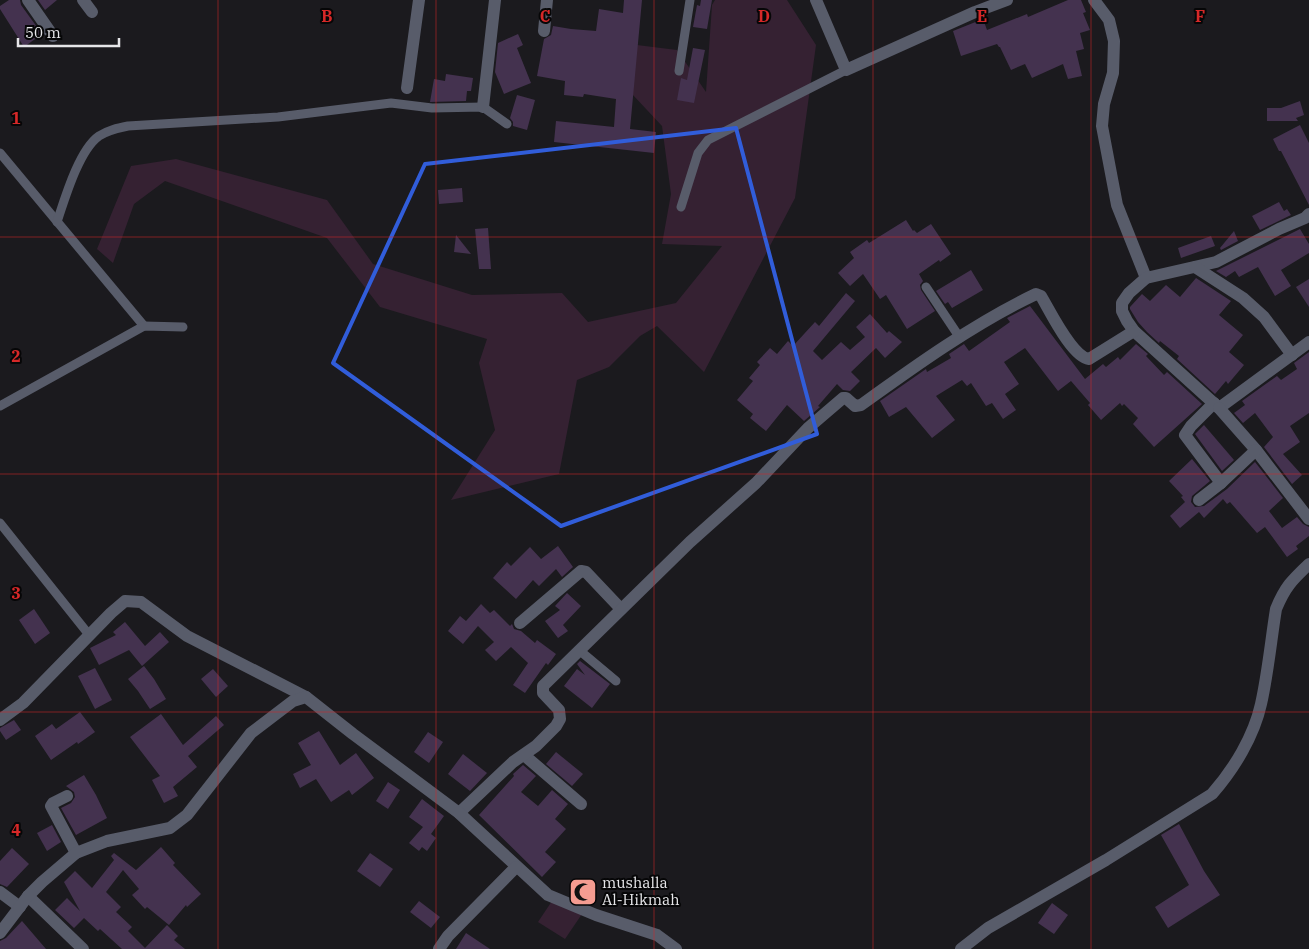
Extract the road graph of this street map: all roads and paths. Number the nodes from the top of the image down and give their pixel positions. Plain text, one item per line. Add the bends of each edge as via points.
1 (28, 0) edge
2 (83, 0) edge
3 (420, 0) edge
4 (495, 0) edge
5 (547, 0) edge
6 (690, 0) edge
7 (816, 0) edge
8 (1007, 0) edge
9 (1094, 0) edge
10 (92, 12) dead end
11 (544, 31) dead end
12 (53, 36) dead end
13 (846, 70) junction
14 (679, 71) dead end
15 (407, 88) dead end
16 (483, 107) junction
17 (507, 124) dead end
18 (0, 153) edge
19 (681, 208) dead end
20 (1309, 215) edge
21 (57, 222) junction
22 (1194, 267) junction
23 (1146, 278) junction
24 (926, 287) dead end
25 (144, 326) junction
26 (182, 327) dead end
27 (1134, 330) junction
28 (960, 338) junction
29 (1309, 342) edge
30 (1292, 355) junction
31 (1217, 405) junction
32 (0, 406) edge
33 (1256, 450) junction
34 (1221, 483) junction
35 (1199, 500) dead end
36 (1309, 519) edge
37 (0, 523) edge
38 (1309, 564) edge
39 (621, 609) junction
40 (520, 623) dead end
41 (90, 636) junction
42 (580, 650) junction
43 (616, 681) dead end
44 (306, 697) junction
45 (0, 720) edge
46 (524, 754) junction
47 (67, 796) dead end
48 (581, 804) dead end
49 (459, 813) junction
50 (76, 853) junction
51 (516, 867) junction
52 (0, 892) edge
53 (28, 896) junction
54 (20, 907) junction
55 (0, 933) edge
56 (83, 949) edge
57 (439, 949) edge
58 (676, 949) edge
59 (961, 949) edge

1 - 12 street
2 - 10 street
3 - 15 street
4 - 16 street
5 - 11 street
6 - 14 lane
7 - 13 street
8 - 13 street
9 - 23 street via 1109,20 1114,41 1114,73 1104,104 1102,126 1117,205
13 - 19 lane via 708,140 698,153
16 - 17 lane
16 - 21 lane via 432,108 391,103 278,117 128,126 97,137 82,158
18 - 21 lane
20 - 22 street via 1216,262
21 - 25 lane
22 - 23 street
22 - 30 street via 1243,298 1264,317
23 - 27 street via 1122,303 1125,316
24 - 28 lane
25 - 26 lane
25 - 32 lane
27 - 28 street via 1086,358 1065,336 1039,294 1013,305
27 - 31 street
28 - 39 street via 861,405 855,406 843,398
29 - 30 street
30 - 31 street
31 - 33 street
31 - 34 street via 1184,435
33 - 34 street
33 - 36 street
34 - 35 street
37 - 41 lane
38 - 59 street via 1289,583 1281,596 1276,609 1261,704 1253,728 1224,780 1212,794 988,928
39 - 40 street via 582,571
39 - 42 street
41 - 44 street via 126,601 141,602 187,636
41 - 45 street via 24,703
42 - 43 lane
42 - 46 street via 543,686 543,693 560,710 560,719 536,746
44 - 49 street
44 - 50 street via 293,701 251,734 187,816 170,828 107,841
46 - 48 street
46 - 49 street
47 - 50 street via 51,806
49 - 51 street
50 - 53 street
51 - 57 street
51 - 58 street via 548,895 657,935
52 - 54 street
53 - 54 street
53 - 56 street
54 - 55 street

